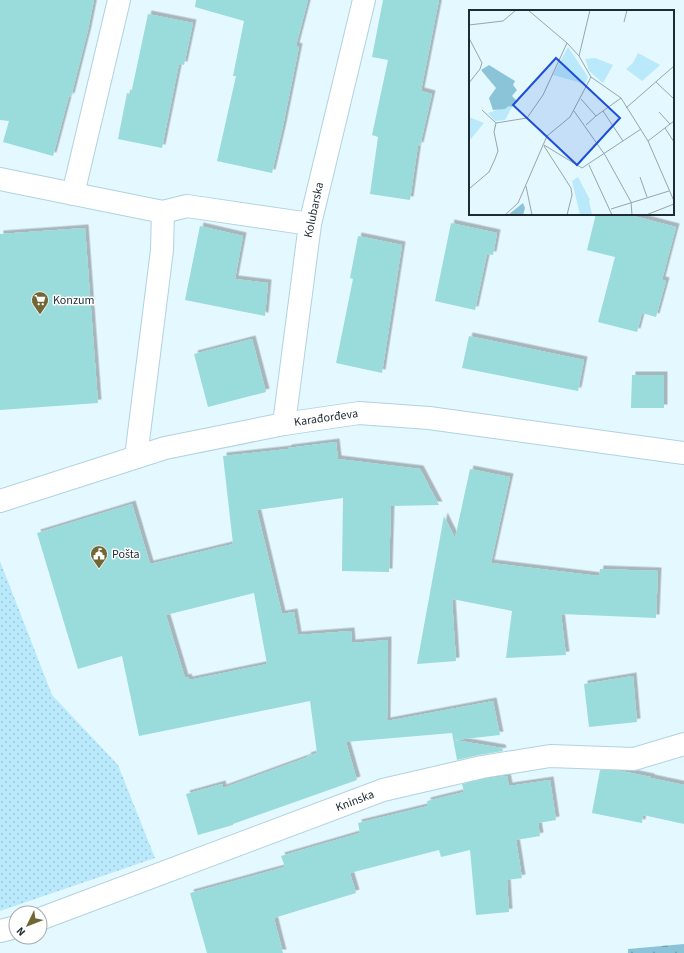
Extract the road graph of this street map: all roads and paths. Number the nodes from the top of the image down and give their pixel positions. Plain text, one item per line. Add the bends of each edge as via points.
1 (119, 0) edge
2 (364, 0) edge
3 (0, 179) edge
4 (73, 194) junction
5 (163, 212) junction
6 (310, 224) junction
7 (284, 424) junction
8 (684, 453) edge
9 (136, 457) junction
10 (0, 501) edge
11 (684, 744) edge
12 (48, 916) edge

1 - 4 street
2 - 6 street, Kolubarska
3 - 4 street
4 - 5 street
5 - 6 street via 187,206
5 - 9 street via 162,250
6 - 7 street, Kolubarska
7 - 8 street, Karađorđeva via 360,413 430,418
7 - 9 street, Karađorđeva via 165,448
9 - 10 street, Karađorđeva
11 - 12 street, Kninska via 634,758 550,756 482,767 383,790

